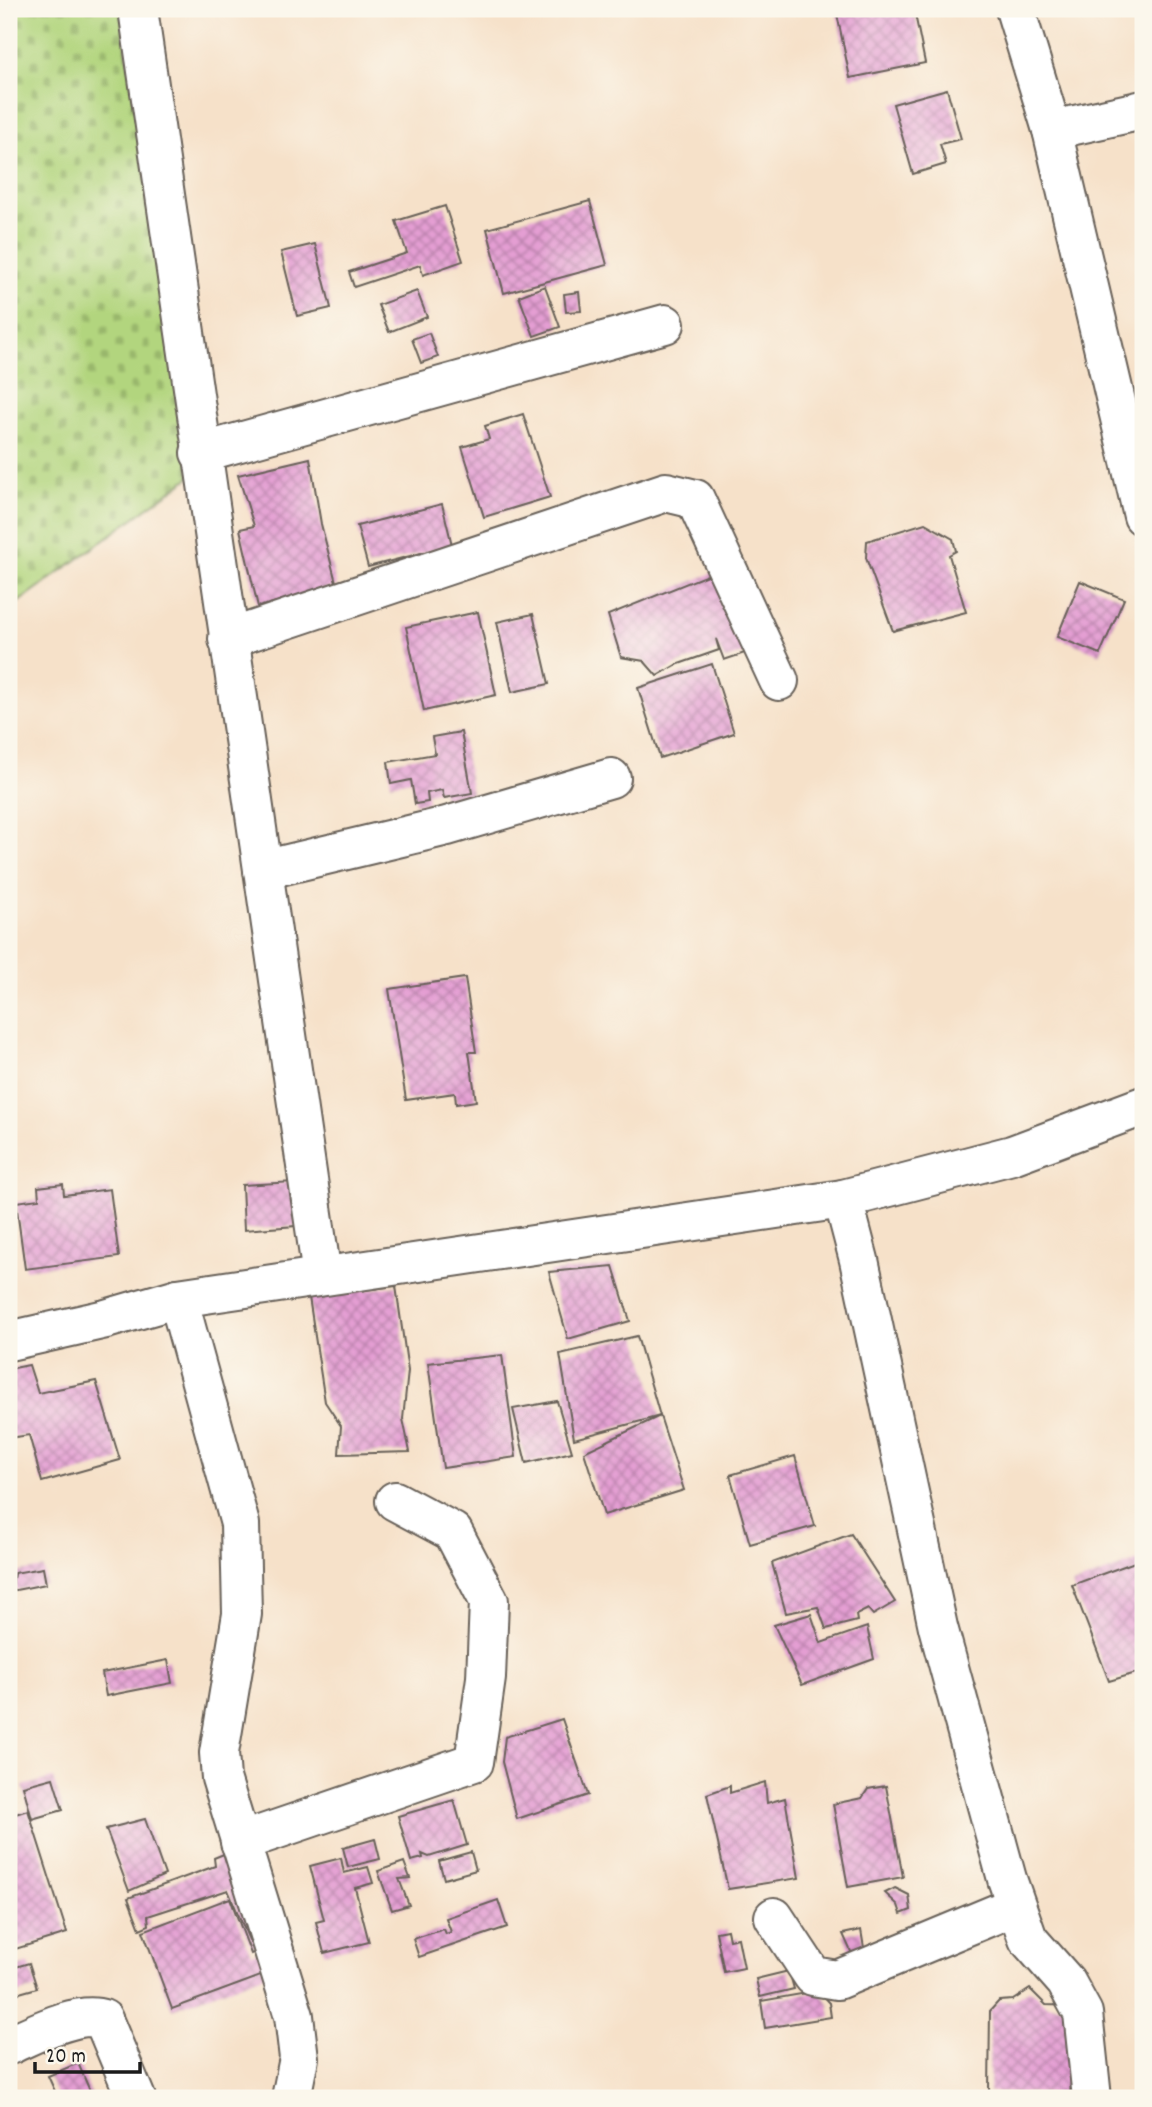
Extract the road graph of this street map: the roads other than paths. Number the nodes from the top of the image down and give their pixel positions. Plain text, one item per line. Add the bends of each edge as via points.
1 (138, 9) edge
2 (1015, 9) edge
3 (1143, 110) edge
4 (1052, 130) junction
5 (665, 324) dead end
6 (1129, 396) edge
7 (200, 453) junction
8 (1143, 516) edge
9 (228, 639) junction
10 (779, 681) dead end
11 (611, 778) dead end
12 (263, 870) junction
13 (1143, 1106) edge
14 (843, 1199) junction
15 (322, 1276) junction
16 (178, 1298) junction
17 (9, 1341) edge
18 (396, 1501) dead end
19 (240, 1842) junction
20 (1015, 1906) junction
21 (774, 1917) dead end
22 (9, 2045) edge
23 (136, 2098) edge
24 (291, 2098) edge
25 (1092, 2098) edge

1 - 7 street
2 - 4 street
3 - 4 street
4 - 6 street
5 - 7 street
6 - 8 street
7 - 9 street
9 - 10 street via 666,492 695,499
9 - 12 street
11 - 12 street via 447,826
12 - 15 street
13 - 14 street via 1012,1155
14 - 15 street
14 - 20 street via 938,1627
15 - 16 street
16 - 17 street
16 - 19 street via 240,1524 242,1614 219,1753 221,1778
18 - 19 street via 453,1532 489,1601 486,1678 474,1762
19 - 24 street via 294,2016 299,2058
20 - 21 street via 836,1980 813,1976
20 - 25 street via 1035,1950 1079,2001
22 - 23 street via 86,2017 103,2019

